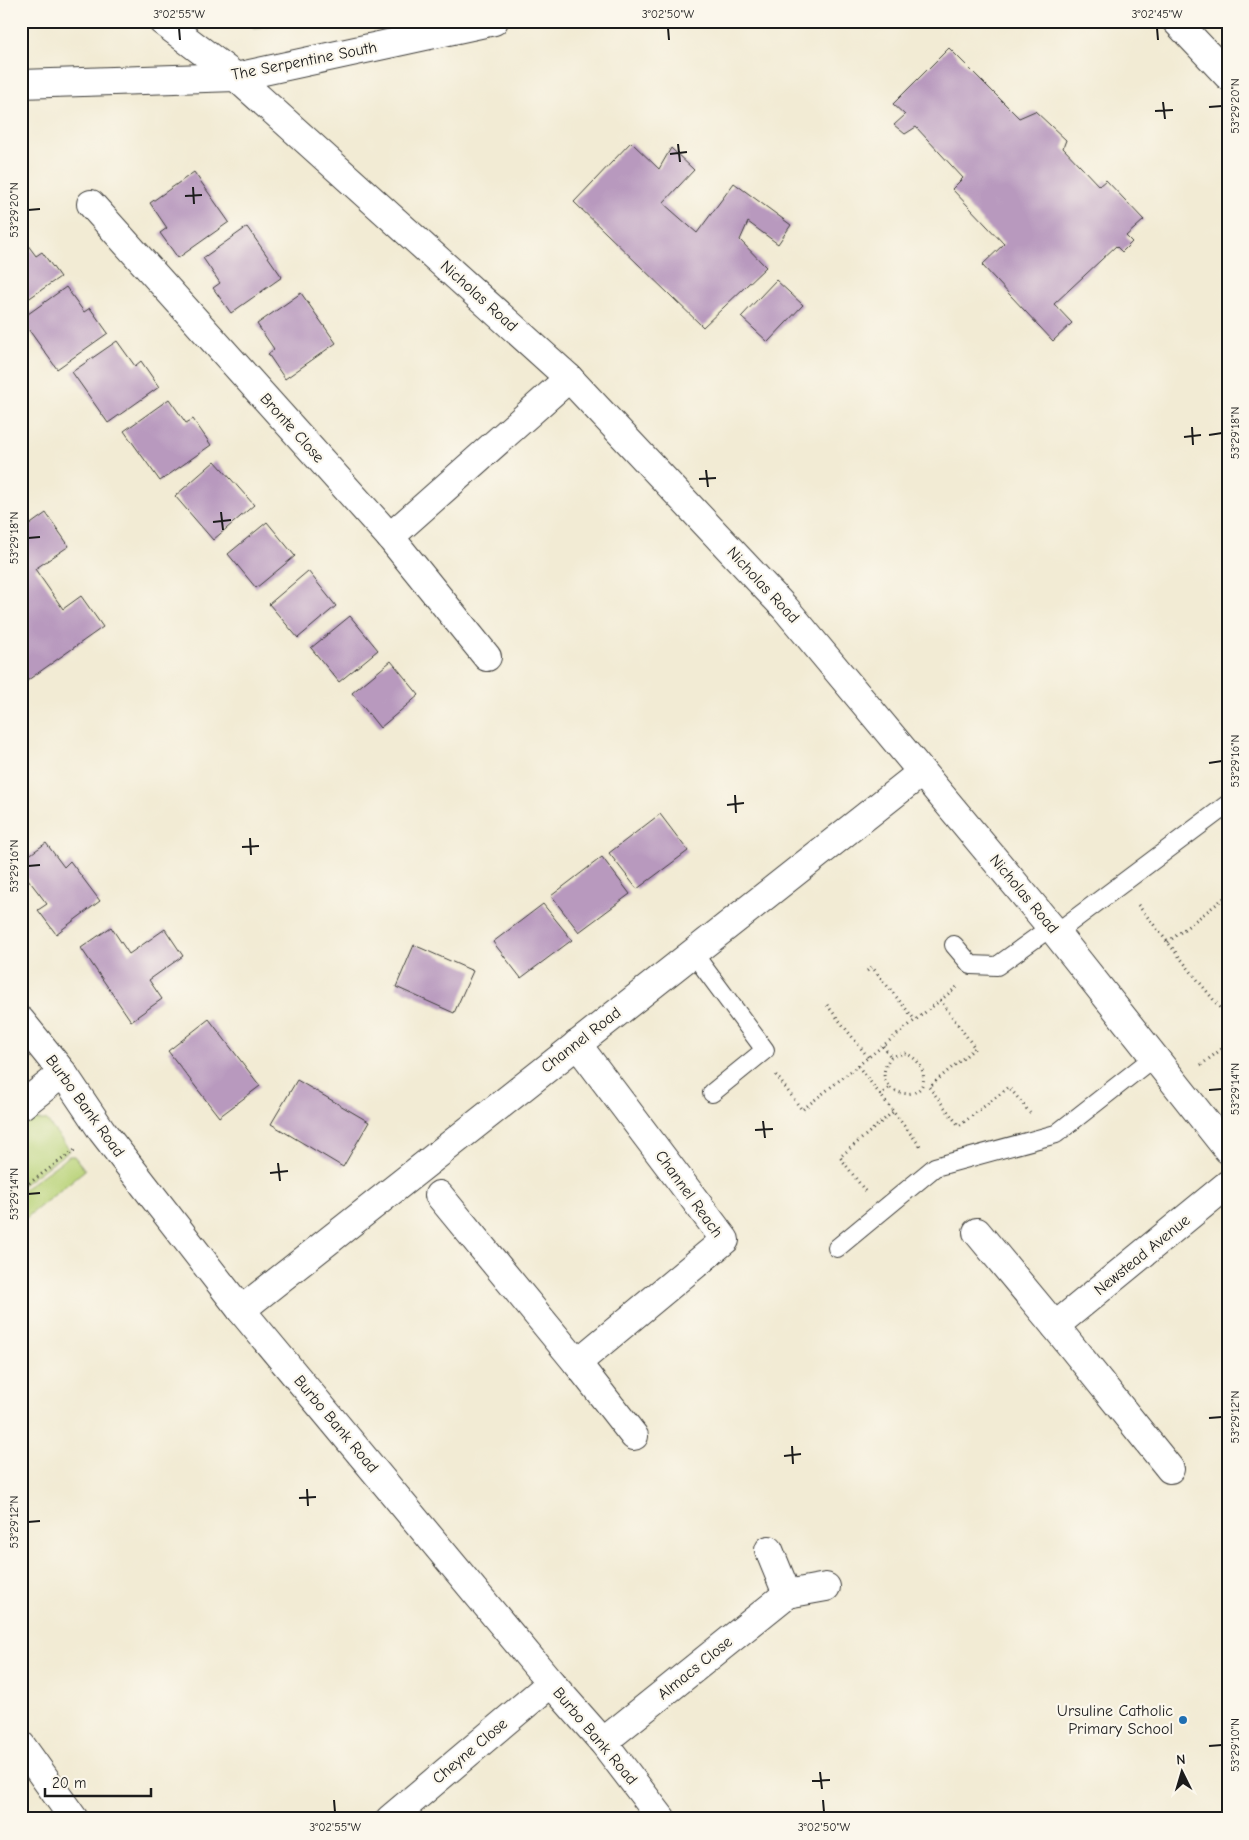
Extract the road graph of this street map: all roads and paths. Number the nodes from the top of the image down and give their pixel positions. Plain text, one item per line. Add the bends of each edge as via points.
1 (162, 21) edge
2 (494, 21) edge
3 (1176, 21) edge
4 (236, 76) junction
5 (1228, 76) edge
6 (21, 84) edge
7 (91, 204) dead end
8 (569, 378) junction
9 (390, 536) junction
10 (487, 657) dead end
11 (922, 772) junction
12 (1228, 804) edge
13 (1122, 884) junction
14 (1228, 896) edge
15 (1054, 930) junction
16 (1168, 942) junction
17 (954, 945) dead end
18 (693, 953) junction
19 (983, 966) junction
20 (867, 971) dead end
21 (940, 1000) junction
22 (827, 1005) dead end
23 (1228, 1018) edge
24 (21, 1020) edge
25 (915, 1020) junction
26 (577, 1044) junction
27 (883, 1046) junction
28 (760, 1054) junction
29 (1154, 1056) junction
30 (868, 1057) junction
31 (891, 1057) junction
32 (858, 1066) junction
33 (63, 1073) junction
34 (922, 1082) junction
35 (931, 1086) junction
36 (890, 1087) junction
37 (712, 1093) dead end
38 (880, 1095) junction
39 (21, 1106) edge
40 (893, 1112) junction
41 (102, 1131) junction
42 (1048, 1135) junction
43 (1228, 1150) edge
44 (936, 1167) junction
45 (1228, 1184) edge
46 (21, 1189) edge
47 (439, 1195) dead end
48 (881, 1211) junction
49 (977, 1232) dead end
50 (837, 1248) dead end
51 (241, 1310) junction
52 (1055, 1326) junction
53 (577, 1363) junction
54 (634, 1436) dead end
55 (1170, 1470) dead end
56 (769, 1550) dead end
57 (826, 1587) dead end
58 (787, 1594) junction
59 (551, 1683) junction
60 (603, 1742) junction
61 (21, 1745) edge
62 (74, 1819) edge
63 (390, 1819) edge
64 (662, 1819) edge

1 - 4 street, Nicholas Road
2 - 4 street, The Serpentine South
3 - 5 street
4 - 6 street, The Serpentine South
4 - 8 street, Nicholas Road
7 - 9 street, Bronte Close
8 - 9 street
8 - 11 street, Nicholas Road via 785,608
9 - 10 street, Bronte Close
11 - 15 street, Nicholas Road
11 - 18 street, Channel Road
12 - 13 lane
13 - 15 lane
13 - 16 path
14 - 16 path
15 - 19 lane via 997,966
15 - 29 street, Nicholas Road
16 - 23 path
17 - 19 lane via 971,965
18 - 26 street, Channel Road
18 - 28 lane via 766,1050
19 - 21 path
20 - 25 path via 872,967
21 - 25 path
21 - 35 path via 975,1048
22 - 30 path
24 - 33 street, Burbo Bank Road
25 - 27 path
26 - 51 street, Channel Road
26 - 53 street, Channel Reach via 725,1240
27 - 30 path
27 - 31 path
28 - 32 path via 802,1110
28 - 37 lane
29 - 42 lane via 1056,1134
29 - 43 street, Nicholas Road
30 - 32 path
31 - 34 path via 905,1054 914,1057 923,1071
31 - 36 path via 885,1068
32 - 38 path
33 - 39 street
33 - 41 street, Burbo Bank Road
34 - 35 path
34 - 36 path via 912,1093 898,1094
35 - 42 path via 959,1126 1009,1087
36 - 38 path
38 - 40 path
40 - 44 path
40 - 48 path via 840,1157
41 - 46 path
41 - 51 street, Burbo Bank Road
42 - 44 lane
44 - 48 lane
45 - 52 street, Newstead Avenue
47 - 53 street
48 - 50 lane
49 - 52 street
51 - 59 street, Burbo Bank Road
52 - 55 street
53 - 54 street
56 - 58 street
57 - 58 street, Almacs Close
58 - 60 street, Almacs Close
59 - 60 street, Burbo Bank Road
59 - 63 street, Cheyne Close
60 - 64 street, Burbo Bank Road
61 - 62 street

